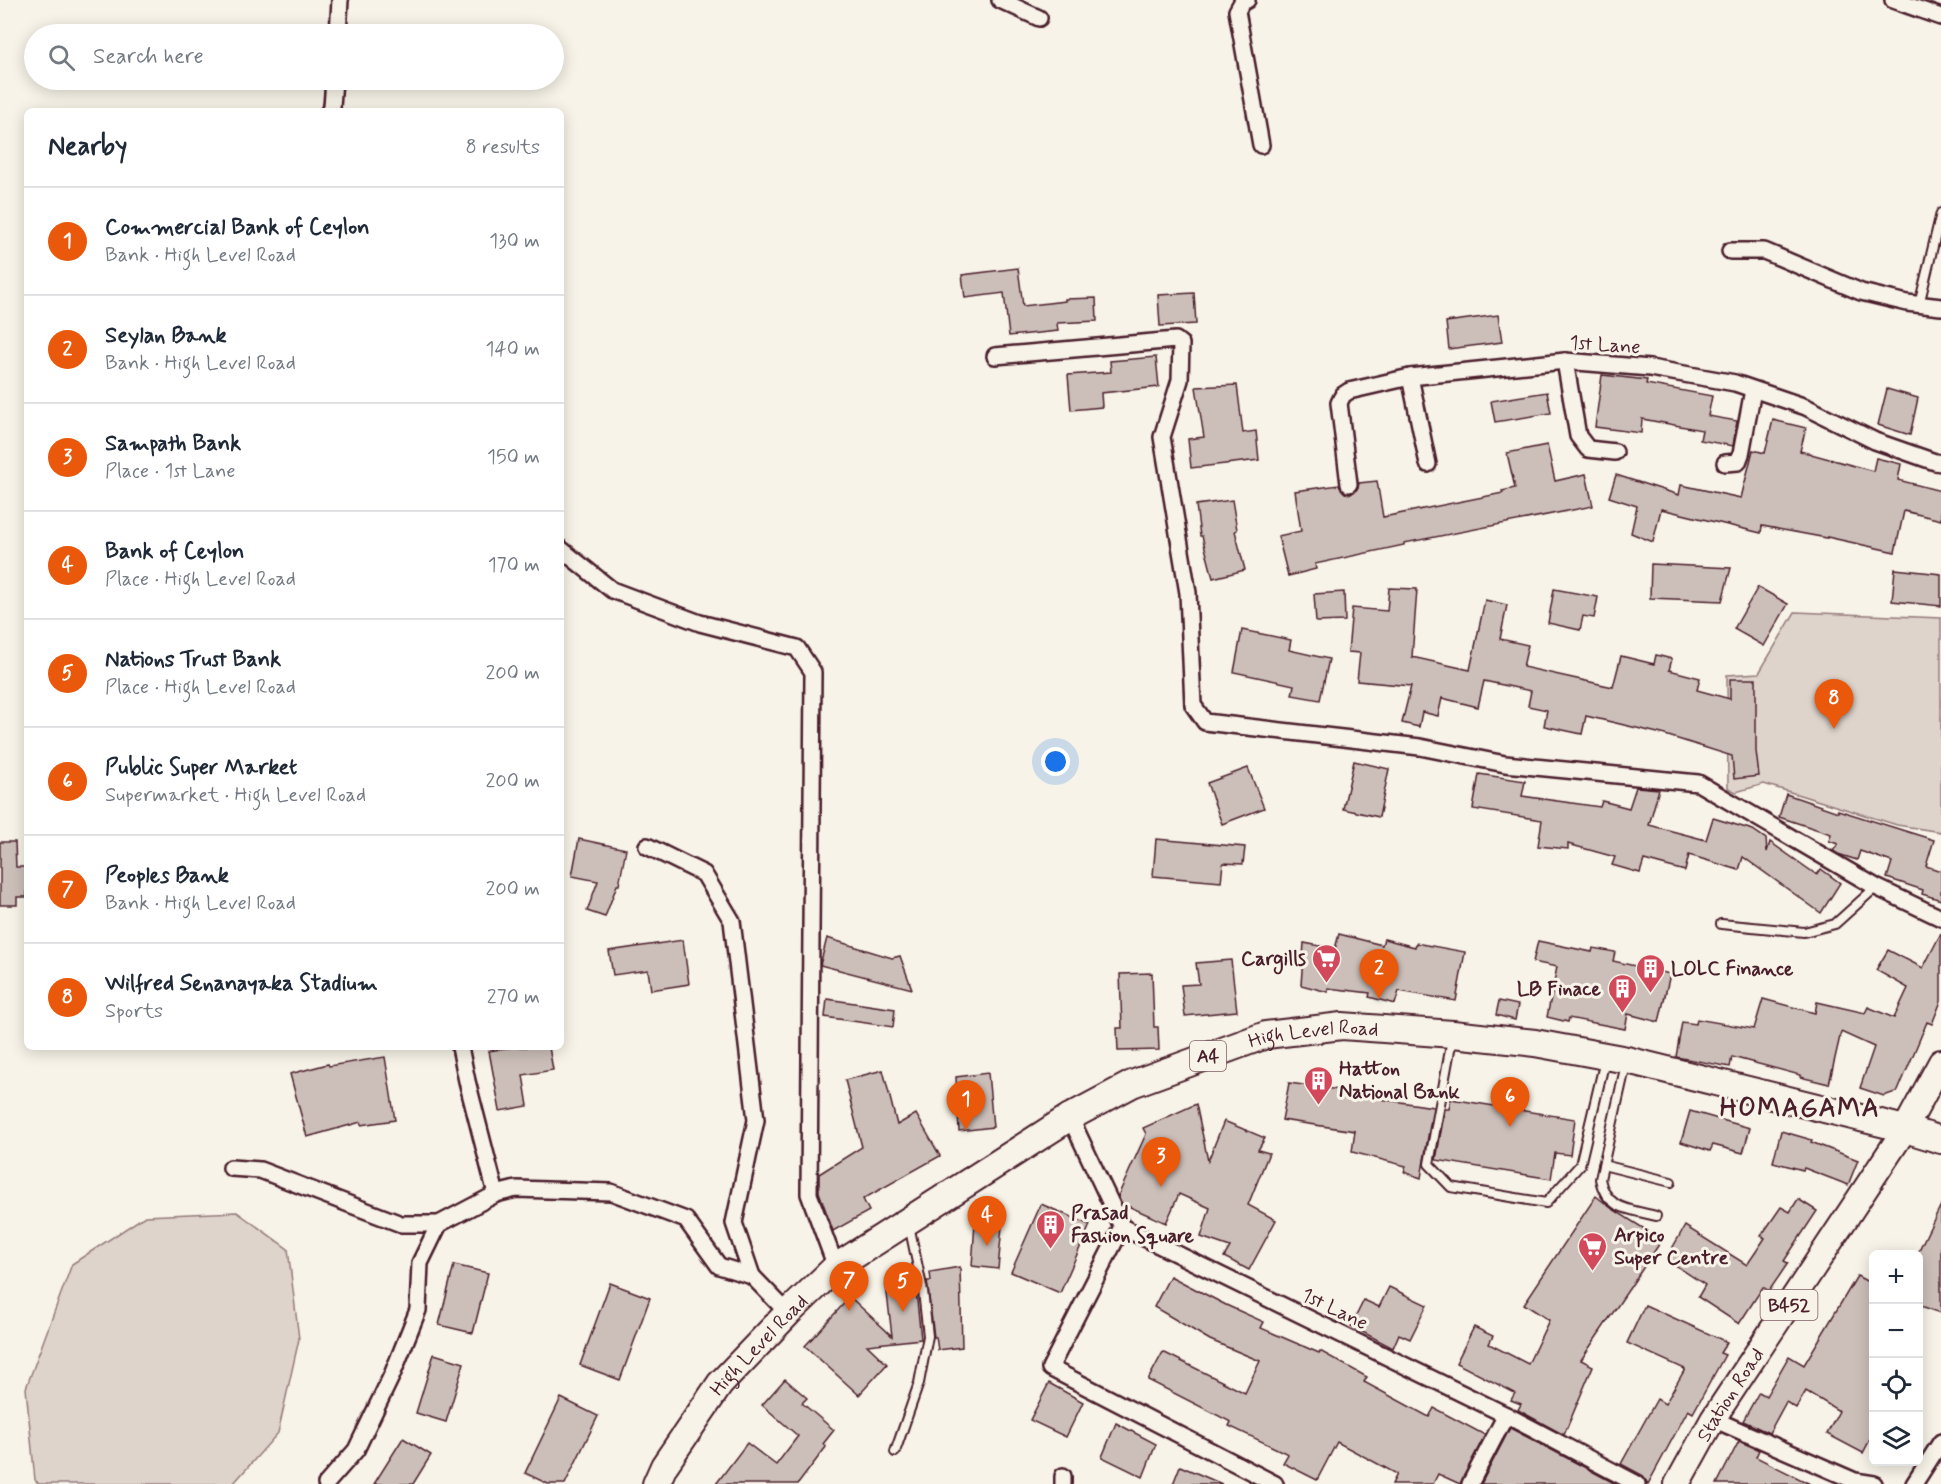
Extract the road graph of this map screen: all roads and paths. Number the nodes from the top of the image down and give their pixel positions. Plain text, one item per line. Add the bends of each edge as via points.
1 (340, 0) edge
2 (1000, 0) edge
3 (1247, 0) edge
4 (1893, 0) edge
5 (1941, 17) edge
6 (1039, 18) dead end
7 (339, 24) edge
8 (333, 90) edge
9 (331, 108) edge
10 (1261, 145) dead end
11 (1941, 213) edge
12 (1730, 251) dead end
13 (1919, 305) junction
14 (1941, 307) edge
15 (995, 356) dead end
16 (1565, 361) junction
17 (1410, 377) junction
18 (1753, 390) junction
19 (1615, 453) dead end
20 (1725, 463) dead end
21 (1941, 463) edge
22 (1428, 464) dead end
23 (1349, 484) dead end
24 (564, 551) edge
25 (647, 846) dead end
26 (1876, 887) junction
27 (1941, 918) edge
28 (1721, 924) dead end
29 (1453, 1034) junction
30 (461, 1050) edge
31 (1617, 1058) junction
32 (1941, 1062) edge
33 (1070, 1116) junction
34 (1905, 1129) junction
35 (1941, 1140) edge
36 (1603, 1165) junction
37 (231, 1168) dead end
38 (1671, 1182) dead end
39 (496, 1194) junction
40 (1656, 1216) dead end
41 (909, 1221) junction
42 (439, 1224) junction
43 (1122, 1227) junction
44 (836, 1267) junction
45 (752, 1276) junction
46 (788, 1313) junction
47 (1506, 1415) junction
48 (1713, 1419) junction
49 (1941, 1442) edge
50 (895, 1452) dead end
51 (326, 1484) edge
52 (656, 1484) edge
53 (1275, 1484) edge
54 (1470, 1484) edge
55 (1637, 1484) edge
56 (1677, 1484) edge
57 (1874, 1484) edge
58 (1914, 1484) edge

1 - 7 street
2 - 6 street
3 - 10 street via 1237,11
4 - 5 street
8 - 9 street
11 - 13 lane
12 - 13 street via 1764,251 1861,292
13 - 14 street
15 - 26 street via 1176,340 1181,344 1180,380 1162,437 1188,593 1193,705 1205,722 1420,747 1506,764 1698,783
16 - 17 street, 1st Lane
16 - 18 street, 1st Lane via 1650,368 1735,383
16 - 19 street via 1578,436 1588,449
17 - 22 street
17 - 23 street, 1st Lane via 1343,395 1340,403
18 - 20 street via 1742,454 1738,462
18 - 21 street, 1st Lane via 1806,407 1875,441
24 - 44 street via 612,590 700,623 796,648 813,672 809,1194
25 - 45 street via 704,874 732,921 756,1120 734,1223
26 - 27 street
26 - 28 lane via 1835,924 1804,932
29 - 31 highway, High Level Road / A4
29 - 31 lane via 1429,1164 1451,1187 1546,1203 1580,1165
29 - 33 highway, High Level Road / A4 via 1342,1026 1266,1035 1132,1084
30 - 39 street
31 - 34 highway, High Level Road / A4
31 - 36 lane
32 - 34 main road, B452
33 - 41 highway, High Level Road / A4
33 - 43 street
34 - 35 highway, High Level Road / A4
34 - 48 main road, Station Road / B452
36 - 38 lane
36 - 40 lane via 1600,1179 1608,1200
37 - 42 street via 260,1170 401,1224
39 - 42 street
39 - 45 street via 516,1189 611,1192 686,1220 719,1266
41 - 44 highway, High Level Road / A4
41 - 50 lane via 927,1336 919,1383
42 - 51 street via 420,1263 417,1310 392,1375 356,1450
43 - 47 street, 1st Lane
43 - 53 street via 1050,1368
44 - 46 highway, High Level Road / A4
45 - 46 street
46 - 52 highway, High Level Road / A4 via 720,1384
47 - 54 street
47 - 55 street, 1st Lane
48 - 56 main road, Station Road / B452
48 - 57 street via 1855,1481
49 - 58 street

